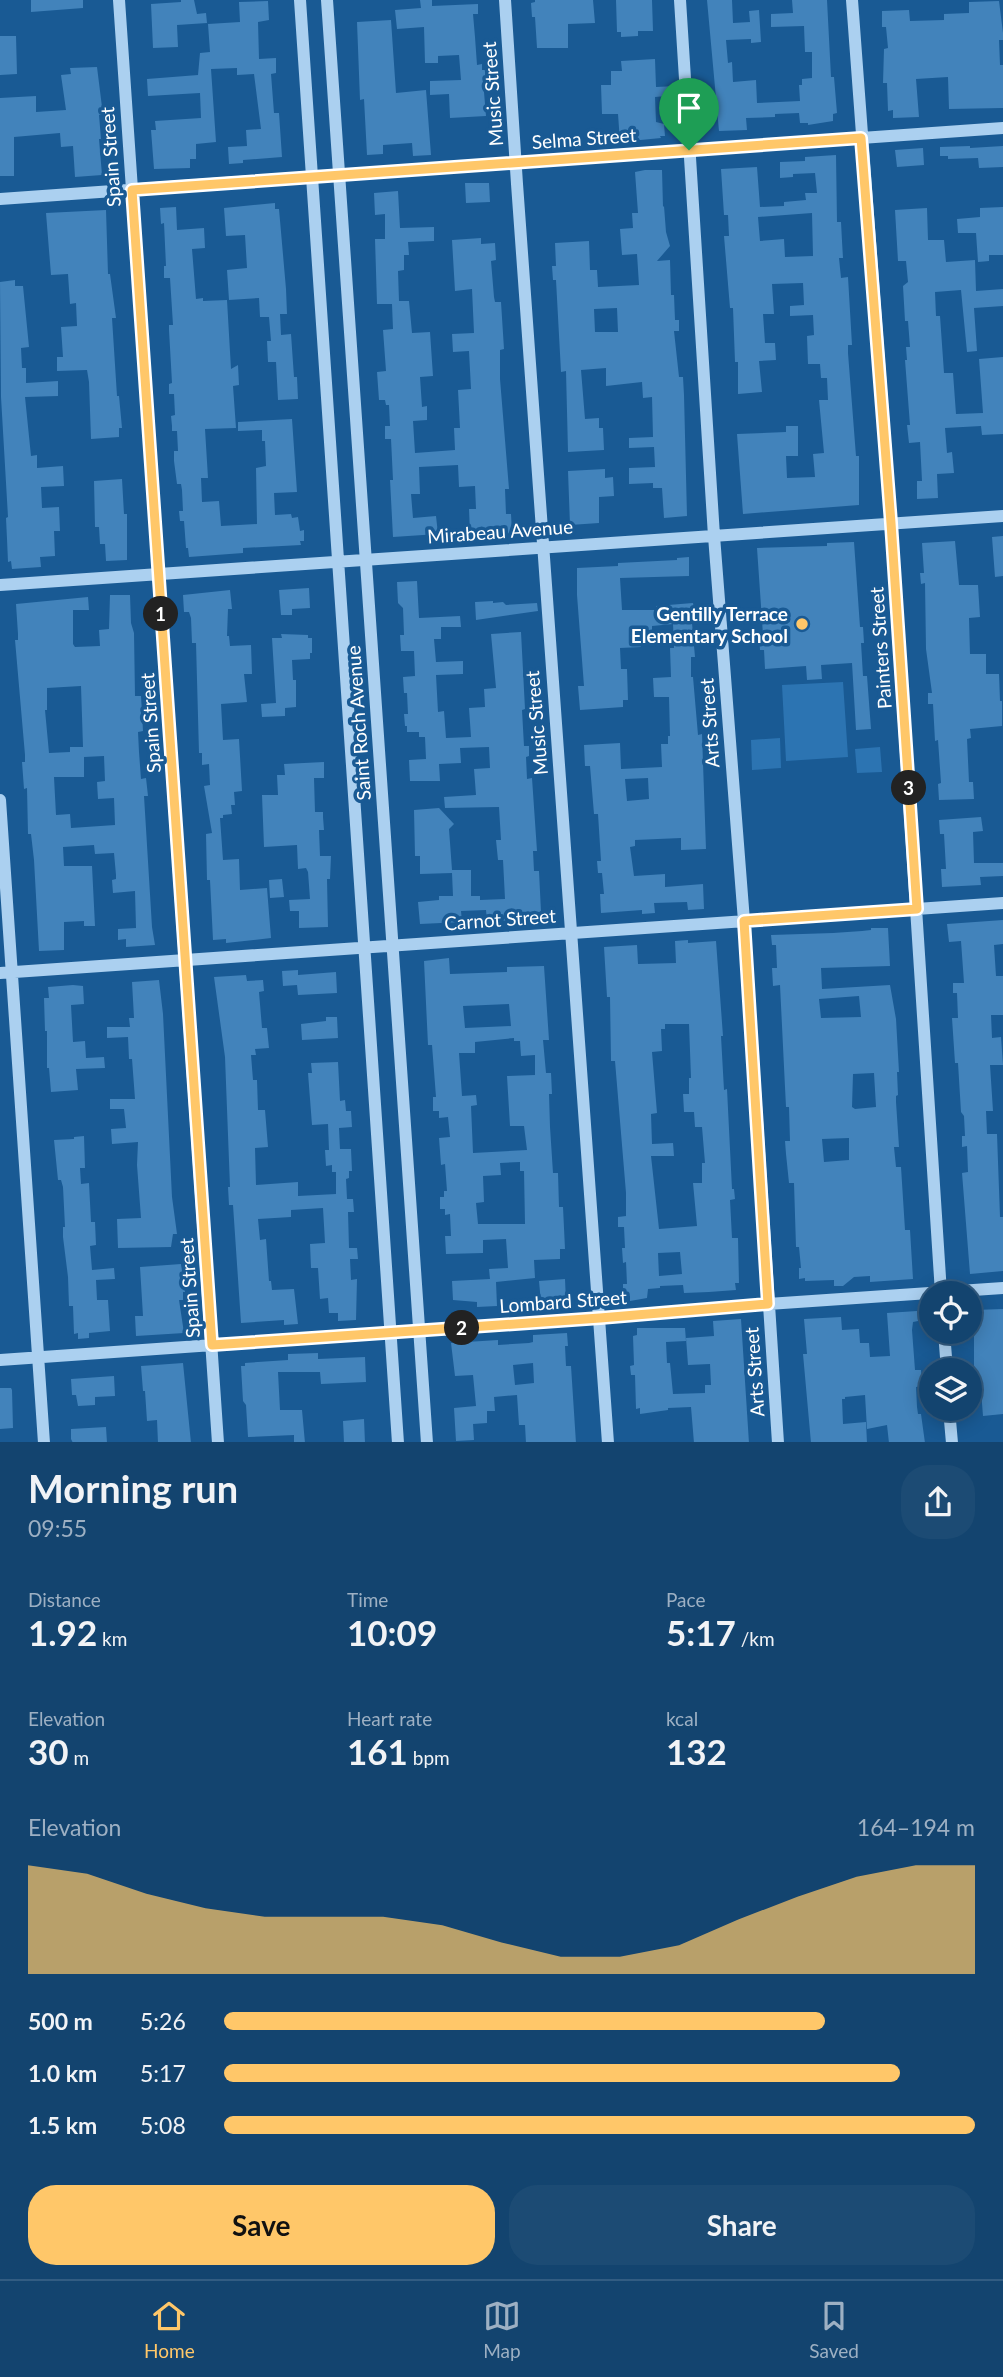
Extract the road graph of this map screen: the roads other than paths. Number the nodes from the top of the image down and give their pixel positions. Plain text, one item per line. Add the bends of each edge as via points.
1 (118, 0) edge
2 (300, 0) edge
3 (327, 0) edge
4 (505, 0) edge
5 (680, 0) edge
6 (852, 0) edge
7 (1003, 128) edge
8 (861, 138) junction
9 (689, 150) junction
10 (515, 162) junction
11 (339, 175) junction
12 (312, 177) junction
13 (132, 190) junction
14 (0, 199) edge
15 (1003, 516) edge
16 (891, 523) junction
17 (714, 536) junction
18 (542, 547) junction
19 (366, 559) junction
20 (338, 561) junction
21 (159, 574) junction
22 (0, 584) edge
23 (0, 800) edge
24 (1003, 903) edge
25 (917, 909) junction
26 (744, 921) junction
27 (573, 933) junction
28 (393, 945) junction
29 (364, 947) junction
30 (185, 960) junction
31 (6, 972) edge
32 (940, 1281) edge
33 (1003, 1288) edge
34 (982, 1289) edge
35 (919, 1294) edge
36 (768, 1304) junction
37 (600, 1318) junction
38 (420, 1331) junction
39 (390, 1333) junction
40 (212, 1345) junction
41 (39, 1357) junction
42 (0, 1360) edge
43 (950, 1421) edge
44 (44, 1442) edge
45 (218, 1442) edge
46 (398, 1442) edge
47 (427, 1442) edge
48 (608, 1442) edge
49 (778, 1442) edge
50 (951, 1442) edge

1 - 13 street, Spain Street
2 - 12 street, Saint Roch Avenue
3 - 11 street, Saint Roch Avenue
4 - 10 street, Music Street
5 - 9 street, Arts Street
6 - 8 street, Painters Street
7 - 8 street, Selma Street
8 - 9 street, Selma Street
8 - 16 street, Painters Street
9 - 10 street, Selma Street
9 - 17 street, Arts Street
10 - 11 street, Selma Street
10 - 18 street, Music Street
11 - 12 street, Selma Street
11 - 19 street, Saint Roch Avenue
12 - 13 street, Selma Street
12 - 20 street, Saint Roch Avenue
13 - 14 street, Selma Street
13 - 21 street, Spain Street
15 - 16 street, Mirabeau Avenue
16 - 17 street, Mirabeau Avenue
16 - 25 street, Painters Street
17 - 18 street, Mirabeau Avenue
17 - 26 street, Arts Street
18 - 19 street, Mirabeau Avenue
18 - 27 street, Music Street
19 - 20 street, Mirabeau Avenue
19 - 28 street, Saint Roch Avenue
20 - 21 street, Mirabeau Avenue
20 - 29 street, Saint Roch Avenue
21 - 22 street, Mirabeau Avenue
21 - 30 street, Spain Street
23 - 31 street
24 - 25 street, Carnot Street
25 - 26 street, Carnot Street
25 - 32 street, Painters Street
26 - 27 street, Carnot Street
26 - 36 street, Arts Street
27 - 28 street, Carnot Street
27 - 37 street, Music Street
28 - 29 street, Carnot Street
28 - 38 street, Saint Roch Avenue
29 - 30 street, Carnot Street
29 - 39 street, Saint Roch Avenue
30 - 31 street, Carnot Street
30 - 40 street, Spain Street
31 - 41 street
33 - 34 street, Lombard Street
35 - 36 street, Lombard Street
36 - 37 street, Lombard Street
36 - 49 street, Arts Street
37 - 38 street, Lombard Street
37 - 48 street, Music Street
38 - 39 street, Lombard Street
38 - 47 street, Saint Roch Avenue
39 - 40 street, Lombard Street
39 - 46 street, Saint Roch Avenue
40 - 41 street, Lombard Street
40 - 45 street, Spain Street
41 - 42 street, Lombard Street
41 - 44 street
43 - 50 street

